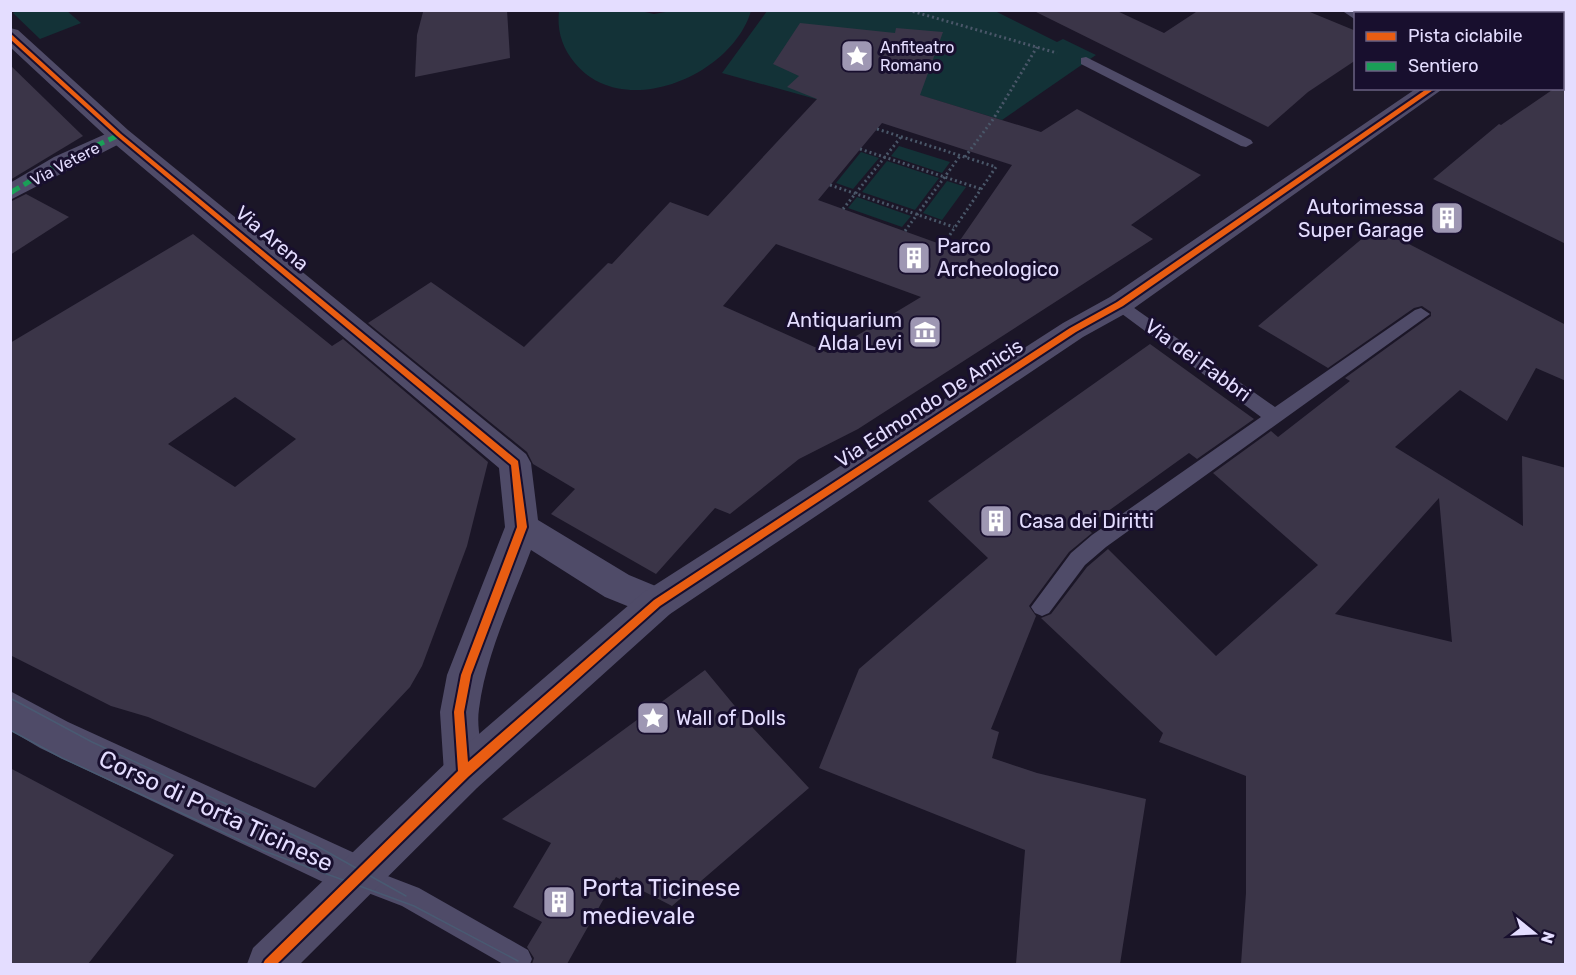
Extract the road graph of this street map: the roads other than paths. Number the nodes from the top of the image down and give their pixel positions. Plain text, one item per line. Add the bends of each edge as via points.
1 (10, 35) edge
2 (1086, 61) road end
3 (1430, 90) edge
4 (119, 135) junction
5 (1246, 143) dead end
6 (10, 193) edge
7 (1120, 304) junction
8 (1421, 314) dead end
9 (1275, 417) junction
10 (522, 527) junction
11 (657, 603) junction
12 (1042, 607) dead end
13 (10, 709) edge
14 (464, 773) junction
15 (359, 877) junction
16 (519, 959) dead end
17 (269, 964) edge

1 - 4 street, Via Arena
2 - 5 lane
3 - 7 street, Via Edmondo De Amicis
4 - 6 street, Via Vetere
4 - 10 street, Via Arena via 515,464
7 - 9 lane, Via dei Fabbri
7 - 11 street, Via Edmondo De Amicis via 1073,330
8 - 9 lane, Via dei Fabbri
9 - 12 lane, Via dei Fabbri via 1085,553
10 - 11 street via 617,586
10 - 14 street via 466,675 459,712
11 - 14 street, Via Edmondo De Amicis
13 - 15 street, Corso di Porta Ticinese via 54,735
14 - 15 street, Via Edmondo De Amicis
15 - 16 lane, Corso di Porta Ticinese via 410,897
15 - 17 street, Via Edmondo De Amicis

